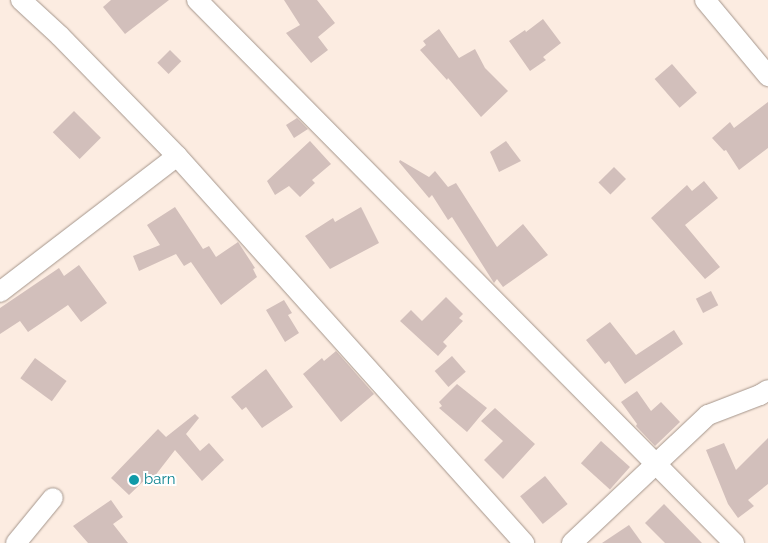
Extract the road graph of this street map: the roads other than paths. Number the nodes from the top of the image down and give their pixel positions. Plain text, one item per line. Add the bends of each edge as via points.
1 (21, 0) edge
2 (197, 0) edge
3 (705, 0) edge
4 (768, 76) edge
5 (177, 156) junction
6 (0, 292) edge
7 (768, 390) edge
8 (654, 464) junction
9 (53, 498) dead end
10 (16, 543) edge
11 (524, 543) edge
12 (572, 543) edge
13 (734, 543) edge

1 - 5 street
2 - 8 street
3 - 4 street
5 - 6 street
5 - 11 street
7 - 8 street via 708,415
8 - 12 street
8 - 13 street
9 - 10 street

